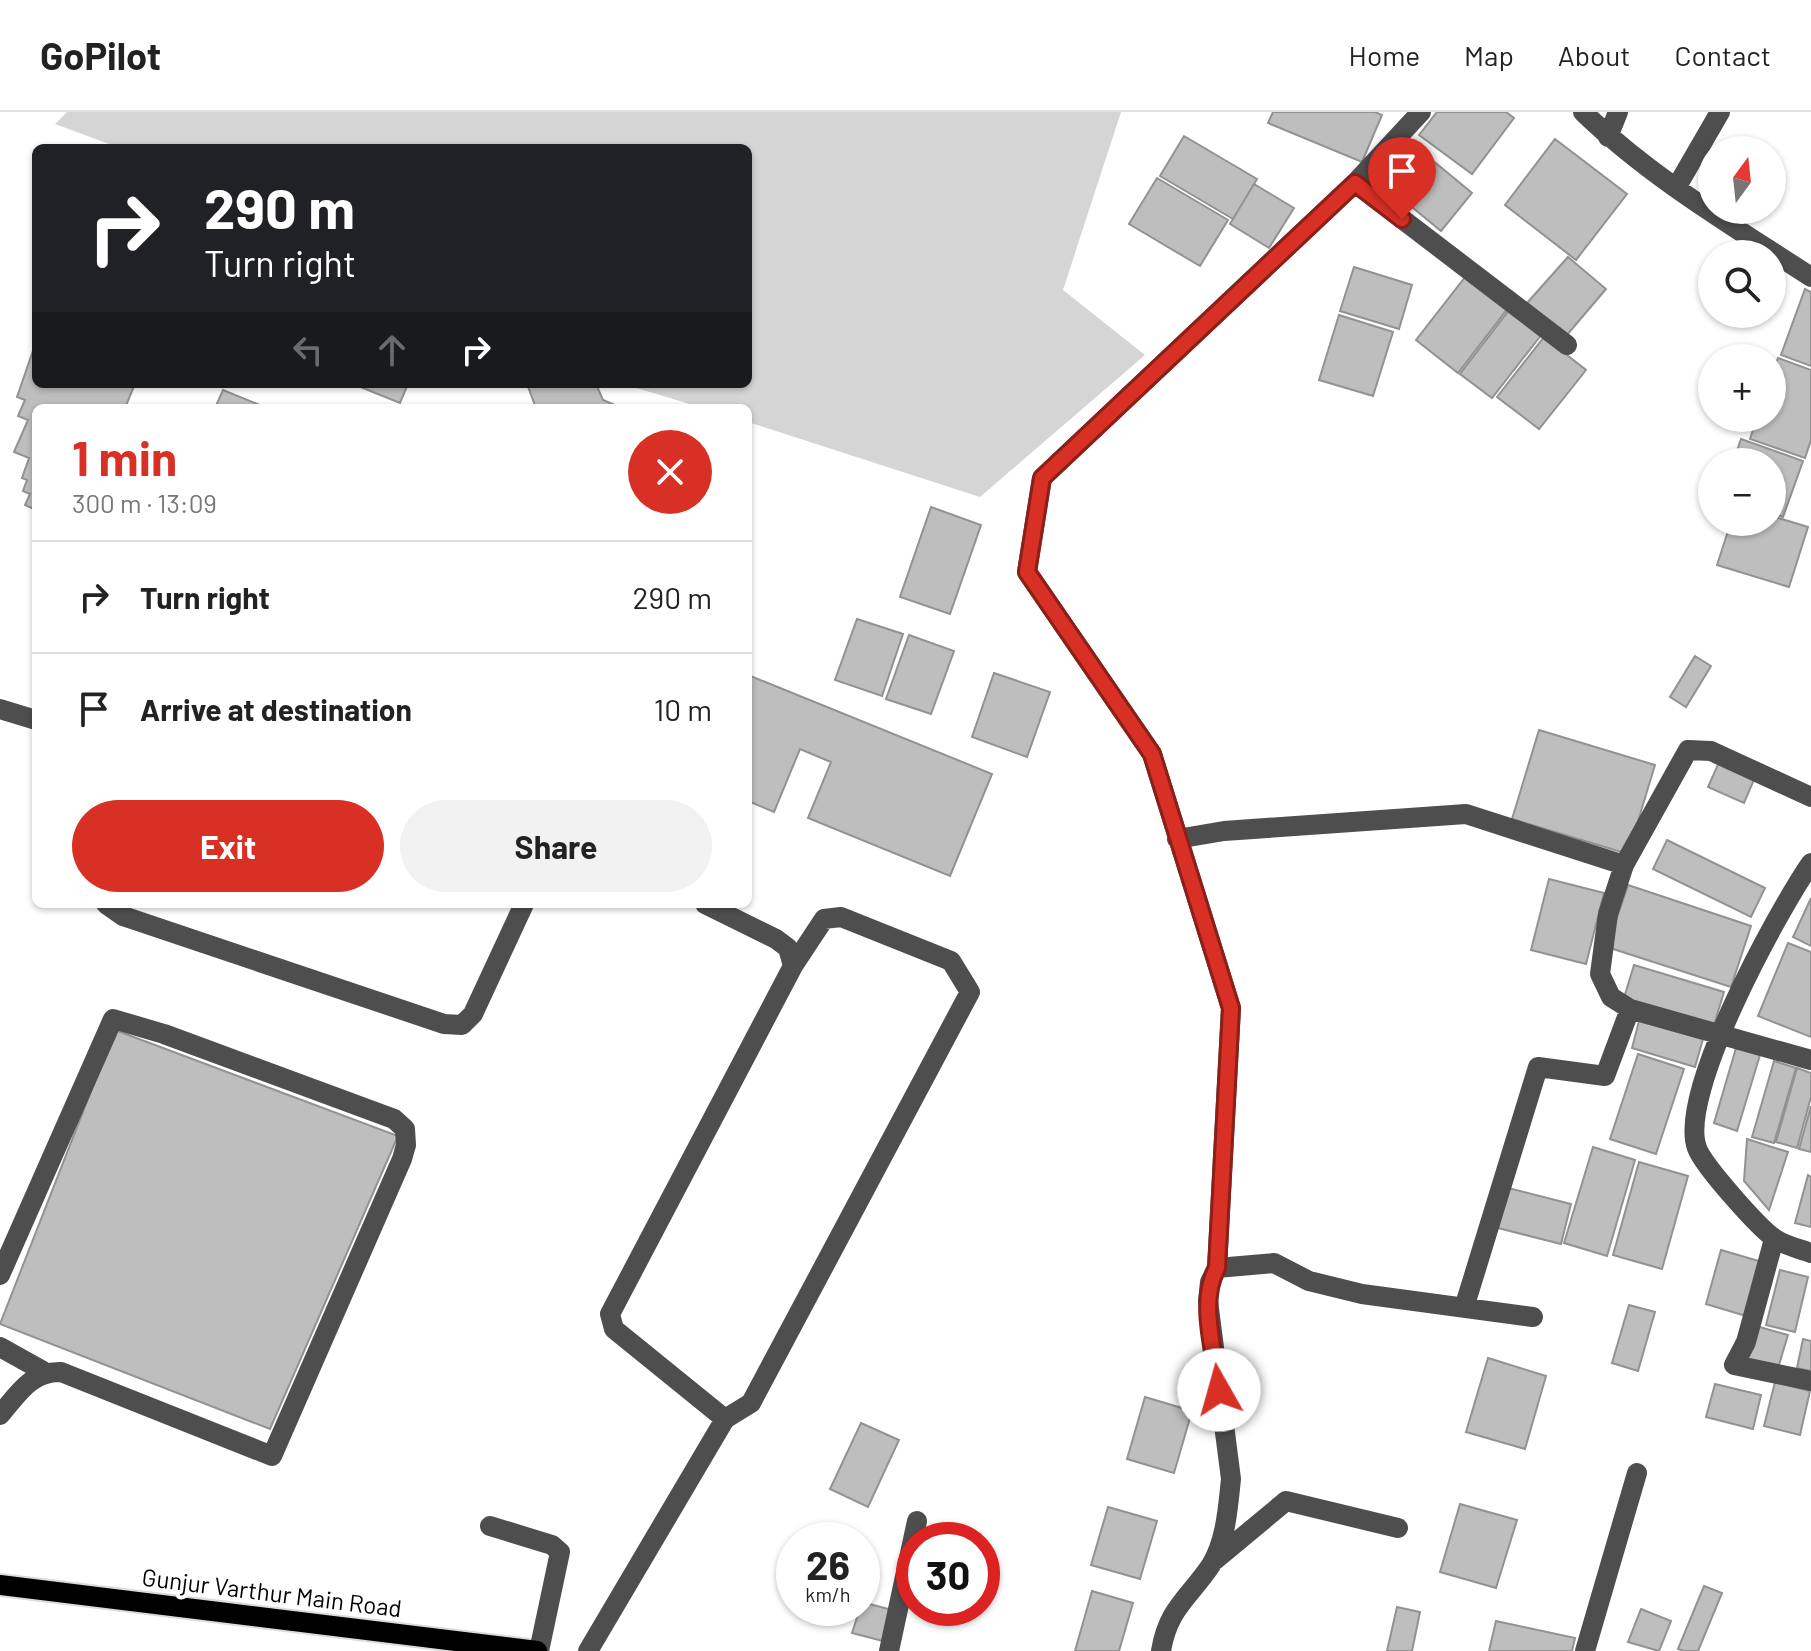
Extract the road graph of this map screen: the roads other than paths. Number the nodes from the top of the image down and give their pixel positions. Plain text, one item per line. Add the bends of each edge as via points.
1 (1421, 112) edge
2 (1583, 112) edge
3 (1618, 112) edge
4 (1720, 112) edge
5 (1608, 137) junction
6 (1355, 183) junction
7 (1676, 188) junction
8 (1811, 277) edge
9 (1567, 345) dead end
10 (0, 709) edge
11 (32, 719) edge
12 (1811, 797) edge
13 (1177, 839) junction
14 (1811, 863) edge
15 (1624, 865) junction
16 (108, 908) edge
17 (522, 908) edge
18 (713, 908) edge
19 (793, 966) junction
20 (1630, 1009) junction
21 (1719, 1035) junction
22 (1811, 1060) edge
23 (1774, 1239) junction
24 (1811, 1253) edge
25 (1217, 1268) junction
26 (0, 1275) edge
27 (1464, 1308) junction
28 (1533, 1317) dead end
29 (0, 1347) edge
30 (43, 1371) junction
31 (1811, 1381) edge
32 (0, 1415) edge
33 (725, 1419) junction
34 (1637, 1473) dead end
35 (917, 1521) dead end
36 (490, 1526) dead end
37 (1398, 1528) dead end
38 (1212, 1563) junction
39 (0, 1585) edge
40 (538, 1651) edge
41 (588, 1651) edge
42 (889, 1651) edge
43 (1161, 1651) edge
44 (1585, 1651) edge

1 - 6 street
2 - 5 street
3 - 5 street
4 - 7 street
5 - 7 street
6 - 9 street
6 - 13 street via 1042,478 1027,572 1152,754
7 - 8 street
10 - 11 street
12 - 15 street via 1711,751 1688,750
13 - 15 street via 1466,814
13 - 25 street via 1231,1008
14 - 21 street via 1792,890
15 - 20 street via 1608,914 1600,974 1611,997
16 - 17 street via 444,1024 462,1025 473,1014
18 - 19 street via 776,939 788,948
19 - 33 street via 610,1314 614,1329
19 - 33 street via 824,919 841,917 951,961 970,992 751,1403
20 - 21 street
20 - 27 street via 1605,1076 1538,1067
21 - 22 street
21 - 23 street via 1695,1116 1697,1147 1714,1174
23 - 24 street
23 - 31 street via 1746,1342 1734,1365
25 - 27 street via 1274,1263 1309,1281 1362,1294
25 - 38 street via 1208,1301 1231,1479 1222,1538
26 - 30 street via 113,1019 394,1119 405,1129 402,1159 272,1456 61,1372
27 - 28 street
29 - 30 street
30 - 32 street
33 - 41 street
34 - 44 street
35 - 42 street
36 - 40 street via 560,1552
37 - 38 street via 1286,1501
38 - 43 street via 1175,1608
39 - 40 main road, Gunjur Varthur Main Road

